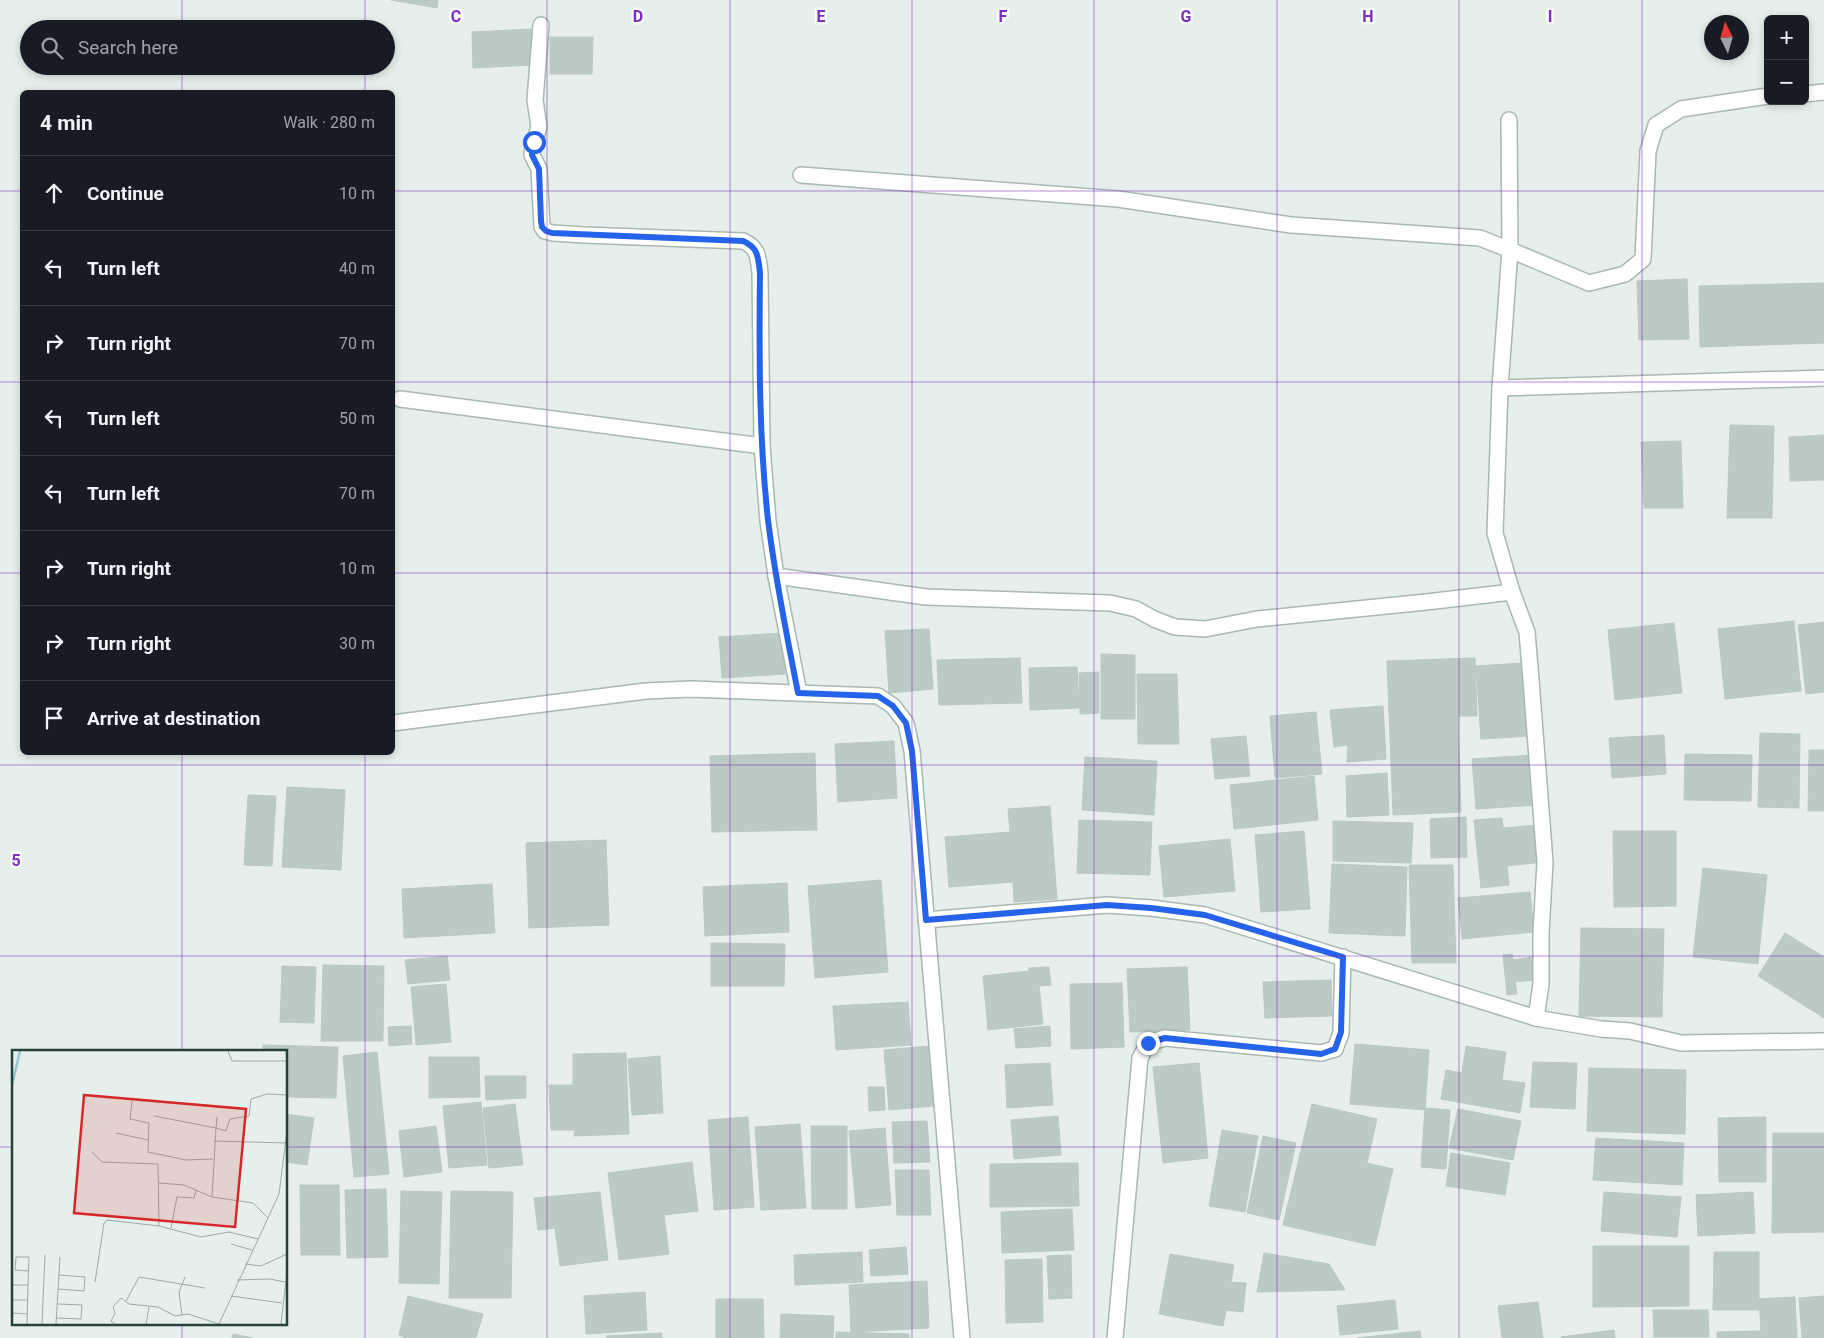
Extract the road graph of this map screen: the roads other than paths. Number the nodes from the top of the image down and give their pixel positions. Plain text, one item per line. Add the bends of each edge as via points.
1 (540, 25) dead end
2 (1824, 92) edge
3 (1809, 94) edge
4 (1764, 97) edge
5 (1509, 120) dead end
6 (801, 174) dead end
7 (1510, 250) junction
8 (1824, 378) edge
9 (1500, 388) junction
10 (400, 399) dead end
11 (762, 446) junction
12 (776, 576) junction
13 (1512, 592) junction
14 (798, 693) junction
15 (395, 723) edge
16 (926, 920) junction
17 (1343, 957) junction
18 (1536, 1018) junction
19 (1824, 1041) edge
20 (962, 1338) edge
21 (1115, 1338) edge

1 - 11 street via 535,100 539,127 532,155 539,169 542,227 552,233 743,241 751,244 757,253 760,273
2 - 3 street
4 - 7 street via 1681,108 1656,125 1648,151 1643,259 1625,274 1589,283
5 - 7 street
6 - 7 street via 1118,199 1292,225 1480,238
7 - 9 street
8 - 9 street
9 - 13 street via 1494,533
10 - 11 street
11 - 12 street
12 - 13 street via 926,597 1110,602 1136,609 1175,627 1205,629 1257,618
12 - 14 street
13 - 18 street via 1527,632 1545,862 1541,984
14 - 15 street via 691,689 646,691
14 - 16 street via 878,696 893,706 906,723 912,751
16 - 17 street via 1107,905 1151,908 1205,915
16 - 20 street
17 - 18 street
17 - 21 street via 1341,1032 1335,1049 1321,1054 1165,1038 1148,1043 1140,1058
18 - 19 street via 1630,1031 1681,1043

